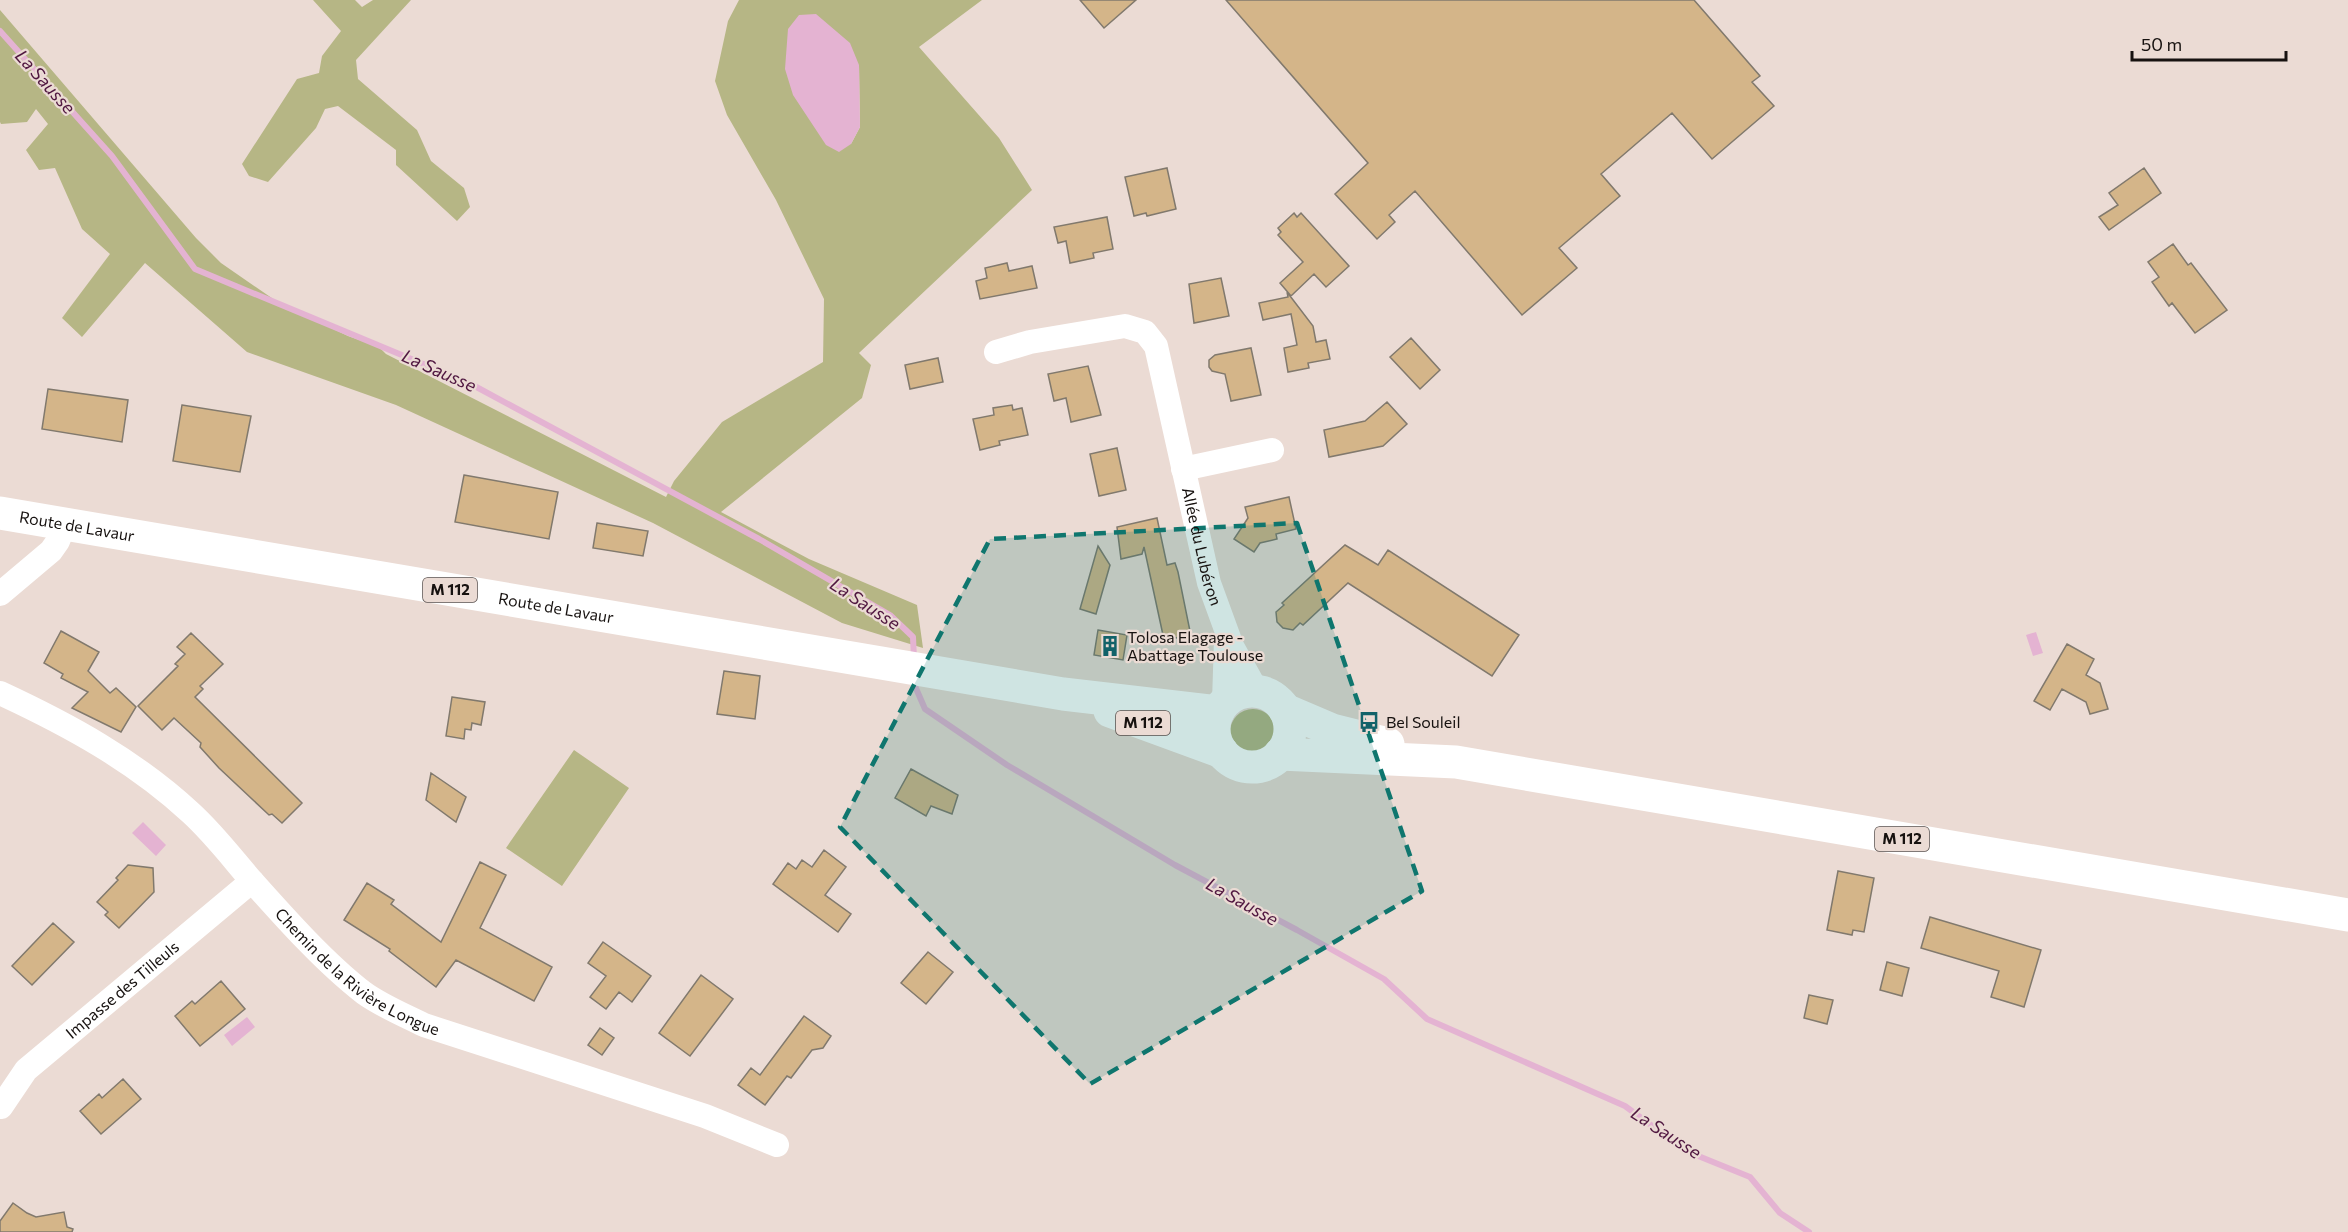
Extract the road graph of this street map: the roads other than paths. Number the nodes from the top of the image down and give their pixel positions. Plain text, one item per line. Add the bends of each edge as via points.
1 (996, 352) dead end
2 (1272, 450) dead end
3 (1183, 469) junction
4 (0, 513) edge
5 (65, 524) junction
6 (0, 594) edge
7 (1224, 623) junction
8 (1257, 691) junction
9 (0, 693) edge
10 (1063, 694) junction
11 (1221, 707) junction
12 (1285, 710) junction
13 (1222, 752) junction
14 (1280, 754) junction
15 (1456, 762) junction
16 (252, 881) junction
17 (2348, 915) edge
18 (1, 1107) edge
19 (777, 1145) dead end

1 - 3 street, Allée du Lubéron via 1030,342 1125,326 1145,332 1156,346
2 - 3 street, Allée du Lubéron
3 - 7 street, Allée du Lubéron via 1209,584
4 - 5 main road, Route de Lavaur / M 112
5 - 6 street via 51,551
5 - 10 main road, Route de Lavaur / M 112
7 - 8 street, Allée du Lubéron
7 - 11 street, Allée du Lubéron via 1227,645
8 - 11 main road via 1234,696
8 - 12 main road via 1278,701
9 - 16 street, Chemin de la Rivière Longue via 97,743 140,771 192,813
10 - 11 main road, M 112
10 - 13 main road, M 112
11 - 13 main road via 1214,733
12 - 14 main road via 1290,733
12 - 15 main road, M 112 via 1332,730
13 - 14 main road via 1246,767 1264,765
14 - 15 main road, M 112
15 - 17 main road, M 112
16 - 18 street, Impasse des Tilleuls via 26,1070
16 - 19 street, Chemin de la Rivière Longue via 336,969 390,1009 424,1025 705,1116

